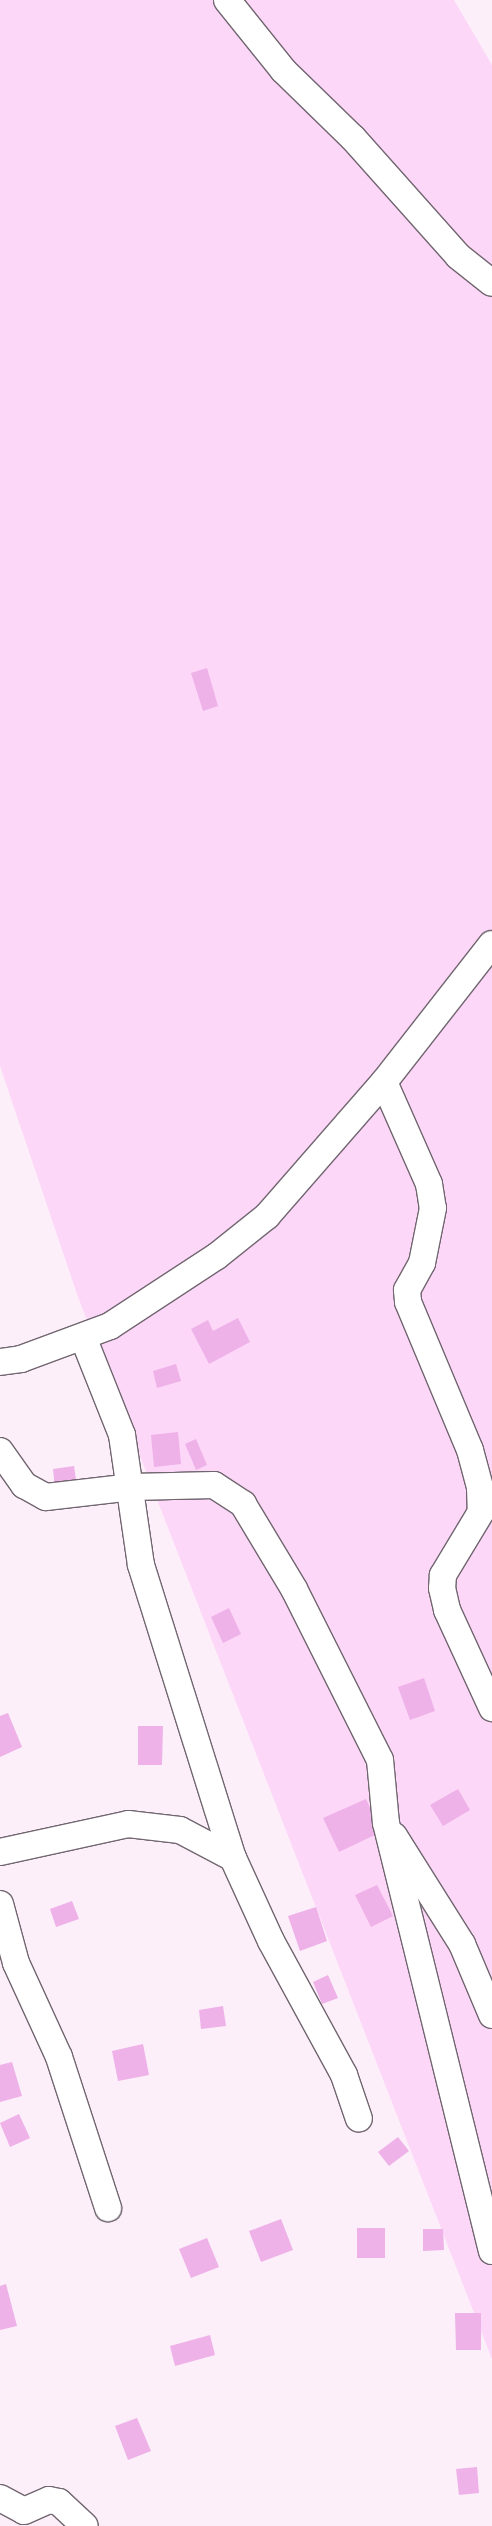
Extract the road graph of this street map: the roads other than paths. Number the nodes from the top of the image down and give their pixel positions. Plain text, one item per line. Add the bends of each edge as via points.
1 (227, 0) edge
2 (492, 283) edge
3 (492, 944) edge
4 (384, 1082) junction
5 (83, 1337) junction
6 (0, 1362) edge
7 (0, 1451) edge
8 (132, 1487) junction
9 (492, 1708) edge
10 (386, 1823) junction
11 (0, 1852) edge
12 (234, 1858) junction
13 (0, 1904) edge
14 (492, 2014) edge
15 (359, 2119) dead end
16 (108, 2208) dead end
17 (492, 2251) edge
18 (0, 2498) edge
19 (85, 2526) edge

1 - 2 street via 283,70 354,138 458,256
3 - 4 street
4 - 5 street via 267,1216 161,1293 110,1326
4 - 9 street via 429,1184 433,1208 422,1264 407,1290 408,1302 470,1450 481,1493 481,1512 443,1575 442,1588 448,1610
5 - 6 street
5 - 8 street via 122,1435
7 - 8 street via 24,1484 46,1497
8 - 10 street via 214,1486 243,1504 294,1589 380,1760
8 - 12 street via 141,1565
10 - 14 street via 462,1944
10 - 17 street
11 - 12 street via 128,1824 180,1830
12 - 15 street via 271,1941 344,2075
13 - 16 street via 16,1963 59,2057
18 - 19 street via 24,2512 50,2500 60,2502

